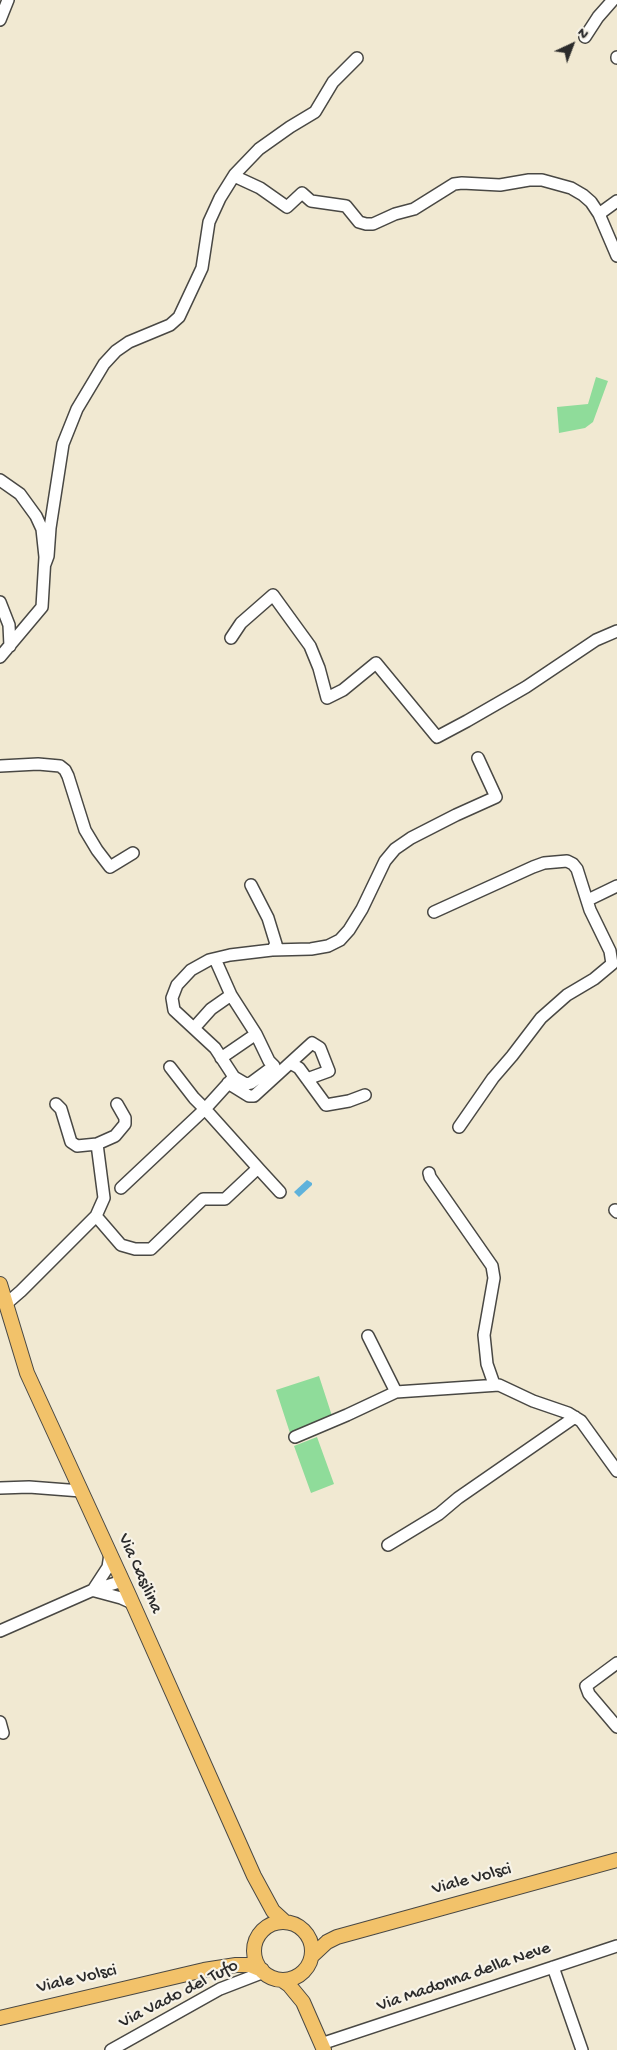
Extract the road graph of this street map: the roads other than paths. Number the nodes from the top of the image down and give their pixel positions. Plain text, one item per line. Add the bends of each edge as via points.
1 (8, 0) edge
2 (613, 0) edge
3 (0, 20) edge
4 (585, 37) dead end
5 (357, 58) dead end
6 (234, 176) junction
7 (617, 201) edge
8 (599, 214) junction
9 (617, 256) edge
10 (0, 480) edge
11 (45, 564) junction
12 (0, 602) edge
13 (617, 631) edge
14 (231, 638) dead end
15 (10, 646) junction
16 (0, 657) edge
17 (478, 758) dead end
18 (0, 766) edge
19 (133, 853) dead end
20 (251, 885) dead end
21 (617, 886) edge
22 (588, 900) junction
23 (434, 912) dead end
24 (272, 950) junction
25 (215, 959) junction
26 (231, 995) junction
27 (194, 1028) junction
28 (256, 1034) junction
29 (221, 1058) junction
30 (290, 1063) junction
31 (170, 1067) dead end
32 (307, 1079) junction
33 (231, 1080) junction
34 (365, 1095) dead end
35 (56, 1104) dead end
36 (117, 1104) dead end
37 (205, 1109) junction
38 (459, 1127) dead end
39 (97, 1144) junction
40 (258, 1168) junction
41 (429, 1173) dead end
42 (121, 1188) dead end
43 (280, 1192) dead end
44 (96, 1216) junction
45 (0, 1284) edge
46 (5, 1309) edge
47 (368, 1336) dead end
48 (494, 1384) junction
49 (396, 1392) junction
50 (574, 1417) junction
51 (295, 1436) dead end
52 (617, 1471) edge
53 (0, 1488) edge
54 (81, 1491) junction
55 (388, 1545) dead end
56 (110, 1554) junction
57 (120, 1577) junction
58 (93, 1590) junction
59 (132, 1603) junction
60 (0, 1631) edge
61 (617, 1663) edge
62 (617, 1727) edge
63 (617, 1860) edge
64 (254, 1876) junction
65 (291, 1925) junction
66 (262, 1931) junction
67 (337, 1937) junction
68 (255, 1945) junction
69 (617, 1946) edge
70 (312, 1956) junction
71 (553, 1966) junction
72 (221, 1967) junction
73 (306, 1969) junction
74 (263, 1971) junction
75 (282, 1980) junction
76 (310, 2017) junction
77 (0, 2018) edge
78 (323, 2047) edge
79 (111, 2050) edge
80 (582, 2050) edge

1 - 3 street
2 - 4 street
5 - 6 street via 333,82 315,112 259,149
6 - 8 street via 260,188 287,207 302,193 311,201 346,206 359,222 366,224 414,209 462,182 500,186 542,180 583,195
6 - 11 street via 209,222 202,268 179,317 170,325 144,334 116,351 104,364 77,410 63,444
7 - 8 street
8 - 9 street
10 - 11 street via 20,494 36,516 42,529
11 - 15 street via 42,606
12 - 15 street via 9,625
13 - 14 street via 596,640 526,687 437,737 376,663 343,690 327,698 310,646 273,595 241,623
15 - 16 street
17 - 24 street via 496,797 395,849 384,861 362,909 340,940 311,950
18 - 19 street via 60,766 68,776 85,830 110,867
20 - 24 street via 268,918 276,944
21 - 22 street
22 - 23 street via 577,869 573,864 559,861 533,867
22 - 38 street via 612,964 567,995 541,1018
24 - 25 street
25 - 26 street
25 - 27 street via 191,970 177,985 172,998 174,1010
26 - 27 street
26 - 28 street
27 - 29 street
28 - 29 street
28 - 33 street via 274,1066 252,1083
29 - 33 street
30 - 32 street via 299,1068
30 - 32 street via 312,1043 320,1048 329,1071
30 - 33 street via 254,1096 249,1096
31 - 37 street
32 - 34 street via 326,1105
33 - 37 street
35 - 39 street via 61,1109 71,1142 77,1146
36 - 39 street via 125,1118 122,1130
37 - 40 street
37 - 42 street
39 - 44 street via 104,1198
40 - 43 street
40 - 44 street via 225,1199 203,1199 151,1250 121,1245
41 - 48 street via 492,1266 494,1278 484,1335 487,1364
44 - 46 street
45 - 46 main road, Via Casilina
46 - 54 main road, Via Casilina via 27,1373
47 - 49 street
48 - 49 street
48 - 50 street
49 - 51 street
50 - 52 street via 581,1421
50 - 55 street via 439,1514
53 - 54 street
54 - 56 main road, Via Casilina
56 - 57 main road, Via Casilina
56 - 58 street via 108,1567
57 - 58 street via 108,1580
57 - 59 main road, Via Casilina
58 - 59 street
58 - 60 street
59 - 64 main road, Via Casilina
61 - 62 street via 586,1686
63 - 67 main road, Viale Volsci
64 - 65 main road, Via Casilina via 273,1912
64 - 66 main road, Via Casilina via 262,1903
65 - 66 main road via 269,1926
65 - 67 main road, Viale Volsci via 322,1936
65 - 70 main road via 308,1936
66 - 68 main road
67 - 70 main road, Viale Volsci
68 - 72 main road, Viale Volsci via 242,1957
68 - 74 main road via 255,1955
69 - 71 street, Via Madonna della Neve
70 - 73 main road
71 - 78 street, Via Madonna della Neve
71 - 80 street
72 - 74 main road, Viale Volsci via 250,1965
72 - 77 main road, Viale Volsci
73 - 75 main road via 299,1976
73 - 76 main road via 304,1992
74 - 75 main road
74 - 79 street, Via Vado del Tufo via 220,1989
75 - 76 main road via 298,1995
76 - 78 main road

